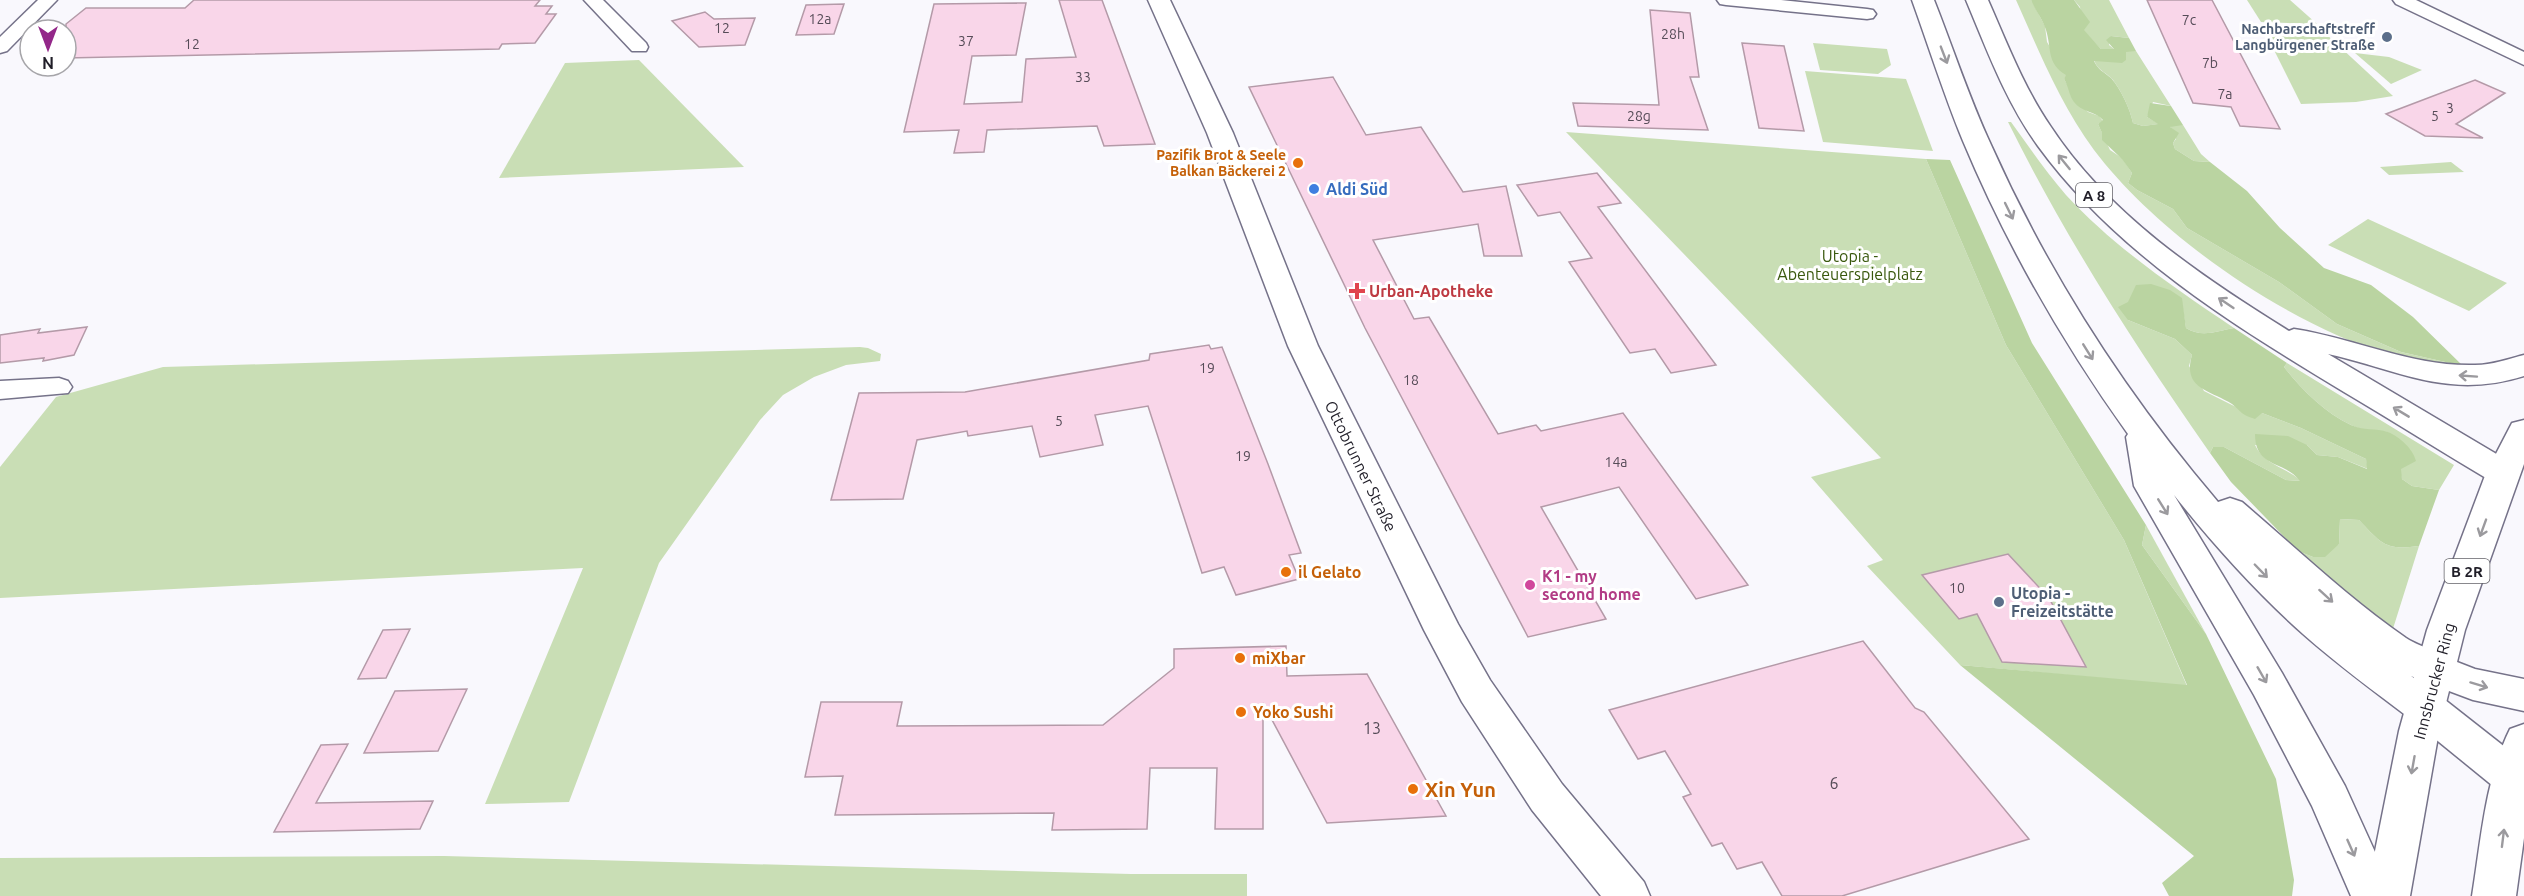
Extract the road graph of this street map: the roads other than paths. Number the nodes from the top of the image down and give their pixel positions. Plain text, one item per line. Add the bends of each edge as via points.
1 (48, 0) edge
2 (593, 0) edge
3 (1159, 0) edge
4 (1726, 0) edge
5 (1923, 0) edge
6 (1977, 0) edge
7 (2402, 0) edge
8 (1867, 14) dead end
9 (0, 47) edge
10 (639, 47) dead end
11 (2524, 59) edge
12 (2275, 336) junction
13 (2524, 365) edge
14 (59, 387) dead end
15 (0, 390) edge
16 (2524, 431) edge
17 (2141, 432) junction
18 (2514, 479) edge
19 (2431, 689) junction
20 (2524, 695) edge
21 (2521, 769) edge
22 (1628, 896) edge
23 (2373, 896) edge
24 (2388, 896) edge
25 (2494, 896) edge

1 - 9 street
2 - 10 street
3 - 22 main road, Ottobrunner Straße via 1220,133 1303,346 1443,630 1476,692 1547,797
4 - 8 street
5 -> 17 main road via 1984,158 2021,237 2089,354
12 -> 6 main road, A 8 via 2170,263 2104,206 2074,174 2028,110
7 - 11 street
13 -> 12 main road via 2483,377 2448,375 2400,366 2334,346
18 -> 12 main road, A 8
14 - 15 street
16 - 18 main road, B 2R
17 -> 19 main road via 2270,581 2360,659
17 -> 23 main road via 2151,486 2268,684 2330,800
18 -> 19 main road, Innsbrucker Ring / B 2R via 2446,630
19 -> 20 main road via 2483,687
19 - 21 main road
19 -> 24 main road, Innsbrucker Ring / B 2R via 2419,730
25 -> 21 main road via 2508,803

